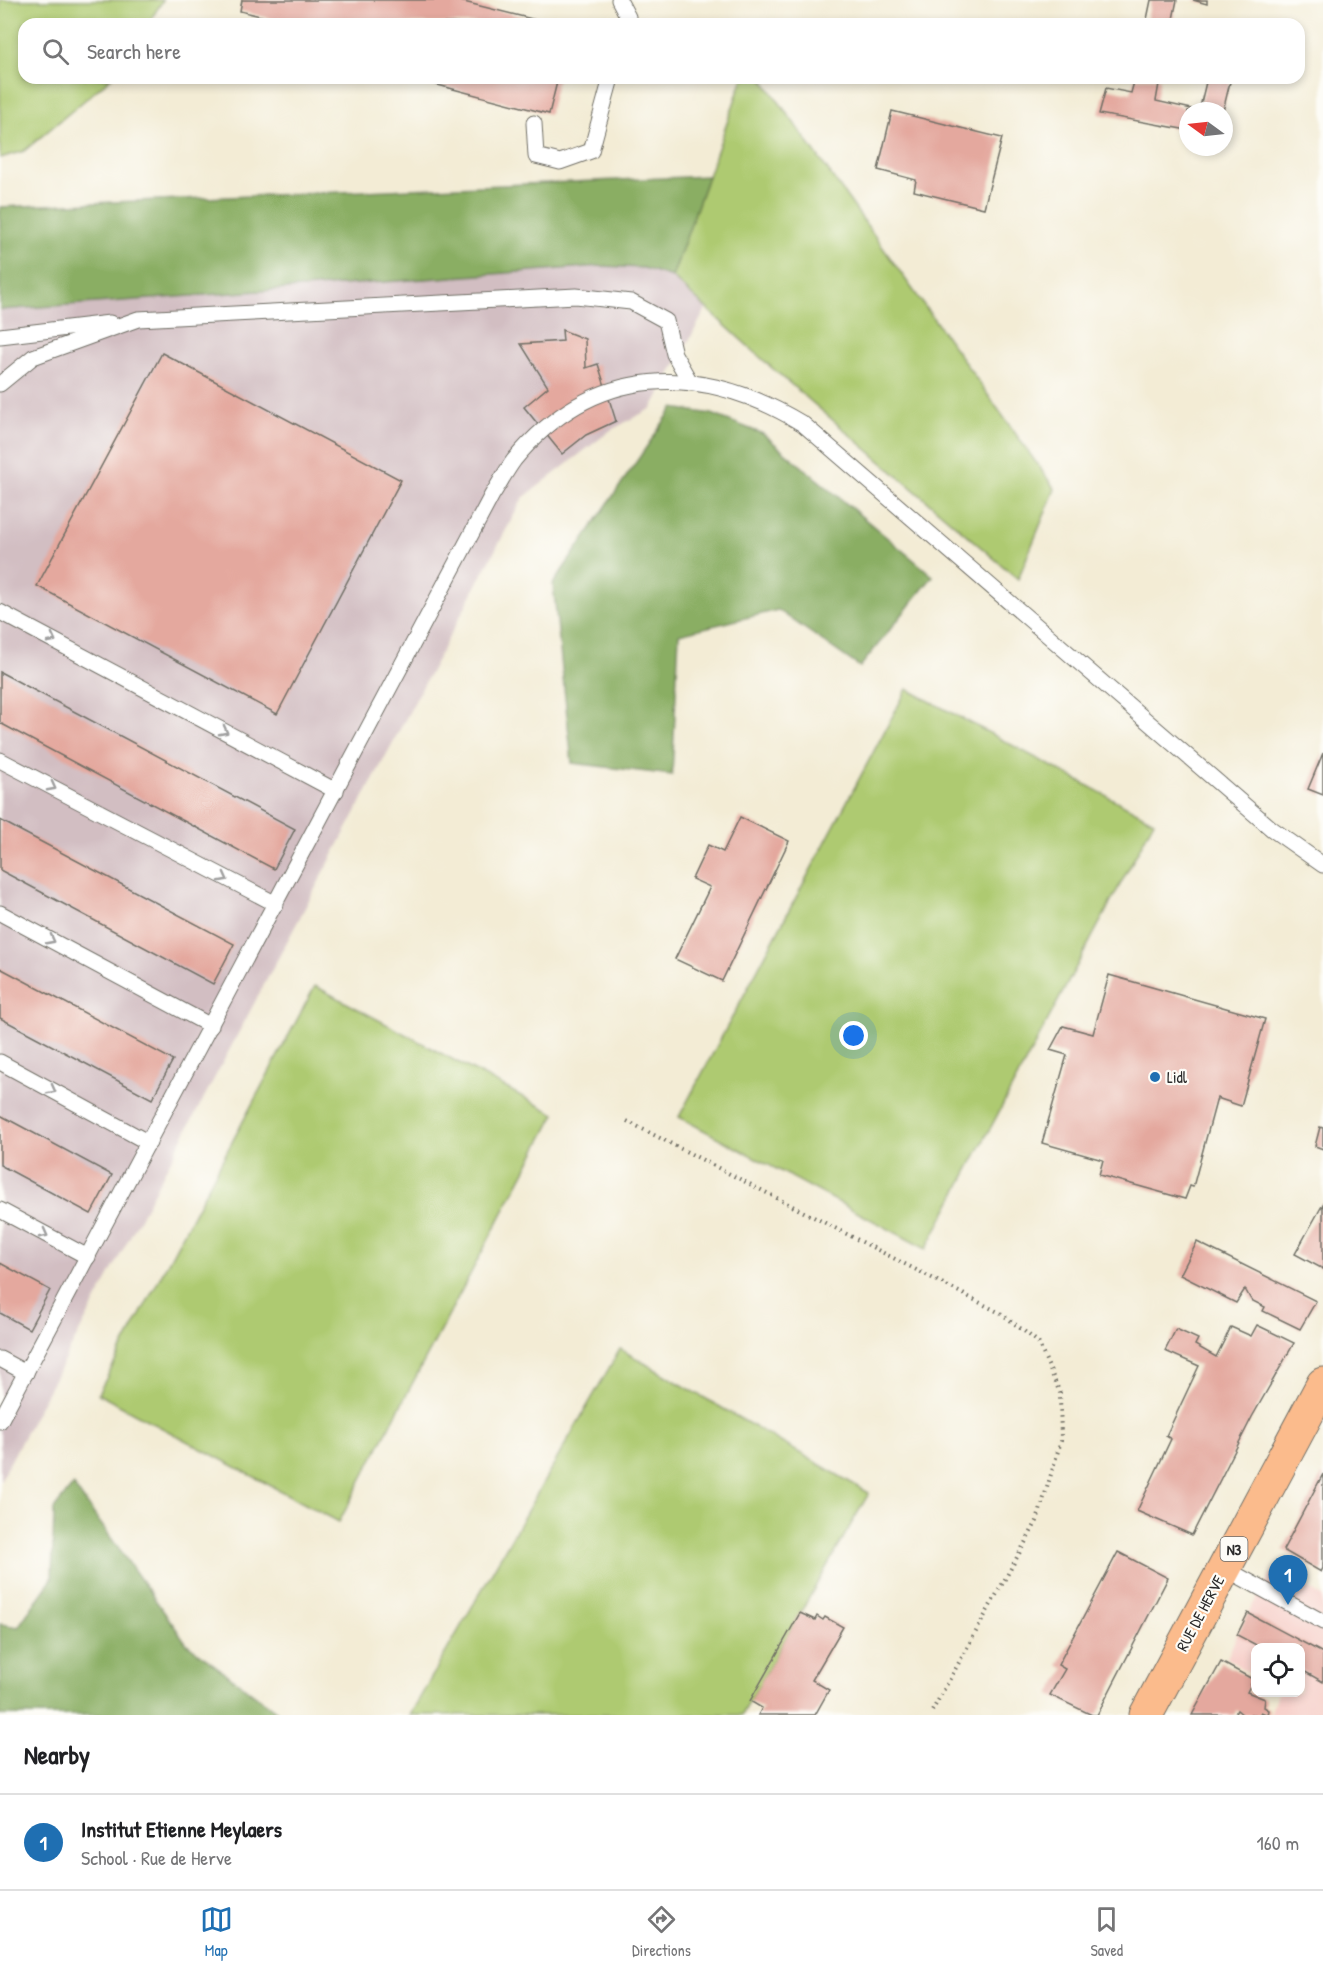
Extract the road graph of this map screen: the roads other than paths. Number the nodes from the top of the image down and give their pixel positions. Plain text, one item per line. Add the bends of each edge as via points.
1 (619, 0) edge
2 (628, 18) edge
3 (609, 84) edge
4 (534, 123) dead end
5 (138, 319) junction
6 (0, 336) edge
7 (690, 382) junction
8 (0, 384) edge
9 (0, 612) edge
10 (0, 760) edge
11 (336, 791) junction
12 (1323, 865) edge
13 (276, 904) junction
14 (0, 913) edge
15 (211, 1026) junction
16 (0, 1062) edge
17 (149, 1143) junction
18 (0, 1210) edge
19 (88, 1257) junction
20 (0, 1359) edge
21 (26, 1373) junction
22 (1323, 1384) edge
23 (0, 1421) edge
24 (1224, 1568) junction
25 (1323, 1622) edge
26 (1146, 1715) edge

1 - 2 lane
3 - 4 lane via 591,151 560,162 536,156
5 - 6 lane
5 - 7 lane via 576,296 631,302 666,321 674,354
5 - 8 lane via 33,357
7 - 11 lane via 629,385 592,398 549,425 514,461 486,505
7 - 12 lane via 749,396 803,424 1272,829
9 -> 11 lane
10 -> 13 lane
11 - 13 lane
13 - 15 lane
14 -> 15 lane
15 - 17 lane
16 -> 17 lane
17 - 19 lane
18 -> 19 lane
19 - 21 lane
20 - 21 lane
21 - 23 lane
22 - 24 main road, RUE DE HERVE / N3
24 - 25 lane
24 - 26 main road, RUE DE HERVE / N3

